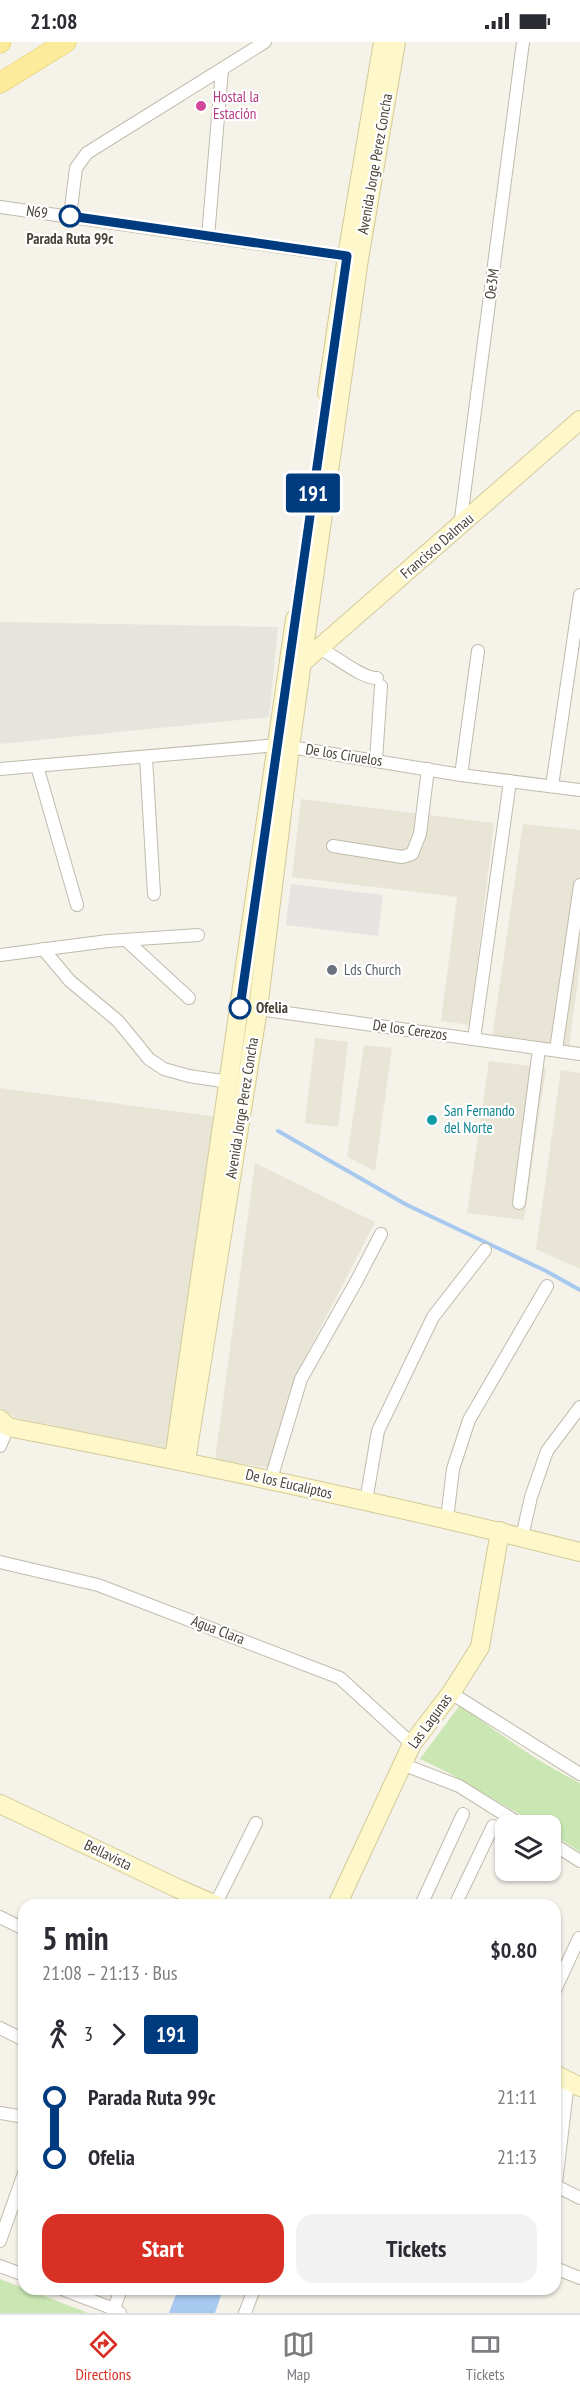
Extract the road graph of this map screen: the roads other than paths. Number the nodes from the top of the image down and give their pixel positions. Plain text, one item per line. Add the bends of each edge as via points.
1 (66, 42) edge
2 (265, 42) edge
3 (383, 42) edge
4 (396, 42) edge
5 (523, 42) edge
6 (222, 69) junction
7 (0, 82) edge
8 (0, 207) edge
9 (70, 216) junction
10 (208, 237) junction
11 (353, 257) junction
12 (580, 420) edge
13 (460, 526) junction
14 (580, 596) edge
15 (319, 648) junction
16 (478, 651) dead end
17 (296, 662) junction
18 (284, 746) junction
19 (146, 757) junction
20 (376, 760) junction
21 (37, 766) junction
22 (0, 769) edge
23 (428, 769) junction
24 (461, 775) junction
25 (510, 781) junction
26 (552, 786) junction
27 (580, 790) edge
28 (333, 846) dead end
29 (580, 885) edge
30 (154, 894) dead end
31 (77, 905) dead end
32 (198, 935) dead end
33 (126, 940) junction
34 (43, 949) junction
35 (0, 955) edge
36 (189, 998) dead end
37 (249, 1008) junction
38 (474, 1039) junction
39 (539, 1049) junction
40 (556, 1050) junction
41 (580, 1054) edge
42 (229, 1082) junction
43 (519, 1203) dead end
44 (381, 1234) dead end
45 (485, 1250) dead end
46 (548, 1286) dead end
47 (580, 1407) edge
48 (4, 1423) edge
49 (0, 1446) edge
50 (180, 1460) junction
51 (271, 1479) junction
52 (366, 1501) junction
53 (447, 1519) junction
54 (500, 1531) junction
55 (522, 1537) junction
56 (580, 1552) edge
57 (0, 1562) edge
58 (451, 1693) junction
59 (412, 1743) junction
60 (402, 1764) junction
61 (580, 1774) edge
62 (0, 1803) edge
63 (463, 1814) dead end
64 (505, 1815) edge
65 (256, 1823) dead end
66 (493, 1826) dead end
67 (561, 1849) edge
68 (580, 1861) edge
69 (202, 1899) edge
70 (218, 1899) edge
71 (340, 1899) edge
72 (424, 1899) edge
73 (458, 1899) edge
74 (0, 1917) edge
75 (18, 1926) edge
76 (579, 1938) edge
77 (561, 1977) edge
78 (0, 2028) edge
79 (18, 2037) edge
80 (568, 2082) edge
81 (0, 2113) edge
82 (18, 2115) edge
83 (561, 2140) edge
84 (18, 2190) edge
85 (561, 2191) edge
86 (580, 2198) edge
87 (0, 2241) edge
88 (0, 2266) edge
89 (561, 2270) edge
90 (18, 2273) edge
91 (580, 2278) edge
92 (77, 2295) edge
93 (120, 2295) edge
94 (252, 2295) edge
95 (117, 2311) edge
96 (245, 2313) edge

1 - 7 main road
2 - 6 street
3 - 11 street, Avenida Jorge Perez Concha
4 - 11 street, Avenida Jorge Perez Concha
5 - 13 street, Oe3M
6 - 9 street via 80,159
6 - 10 street
8 - 9 street, N69
9 - 10 street, N69
10 - 11 street, N69
11 - 17 street, Avenida Jorge Perez Concha
12 - 13 street, Francisco Dalmau
13 - 15 street, Francisco Dalmau
14 - 26 street
15 - 17 street, Francisco Dalmau
15 - 20 street via 379,682
16 - 24 street
17 - 18 street, Avenida Jorge Perez Concha
18 - 19 street, De los Ciruelos
18 - 20 street, De los Ciruelos
18 - 37 street, Avenida Jorge Perez Concha
19 - 21 street, De los Ciruelos
19 - 30 street
20 - 23 street, De los Ciruelos
21 - 22 street, De los Ciruelos
21 - 31 street
23 - 24 street, De los Ciruelos
23 - 28 street via 420,834 412,854 402,857
24 - 25 street, De los Ciruelos
25 - 26 street, De los Ciruelos
25 - 38 street
26 - 27 street, De los Ciruelos
29 - 40 street
32 - 33 street
33 - 34 street
33 - 36 street
34 - 35 street
34 - 42 street via 70,981 118,1021 149,1059 164,1069
37 - 38 street, De los Cerezos
37 - 42 street, Avenida Jorge Perez Concha
37 - 50 street, Avenida Jorge Perez Concha
38 - 39 street, De los Cerezos
39 - 40 street, De los Cerezos
39 - 43 street
40 - 41 street, De los Cerezos
42 - 50 street, Avenida Jorge Perez Concha
44 - 51 street via 301,1378
45 - 52 street via 433,1317 378,1431
46 - 53 street via 468,1420 453,1469
47 - 55 street via 547,1452
48 - 49 street
48 - 50 street, De los Eucaliptos
50 - 51 street, De los Eucaliptos
51 - 52 street, De los Eucaliptos
52 - 53 street, De los Eucaliptos
53 - 54 street, De los Eucaliptos
54 - 55 street, De los Eucaliptos
54 - 58 street, Las Lagunas via 480,1647
55 - 56 street, De los Eucaliptos
57 - 59 street, Agua Clara via 98,1585 340,1678
58 - 59 street, Las Lagunas
58 - 61 street
59 - 60 street, Las Lagunas
60 - 64 street via 459,1786
60 - 71 street, Las Lagunas
62 - 69 street, Bellavista
63 - 72 street
65 - 70 street
66 - 73 street
67 - 68 street
74 - 75 street
76 - 77 street
78 - 79 street
80 - 83 street
81 - 82 street
84 - 87 street
85 - 86 street
88 - 90 street
89 - 91 street
92 - 95 street
93 - 95 street
94 - 96 street

